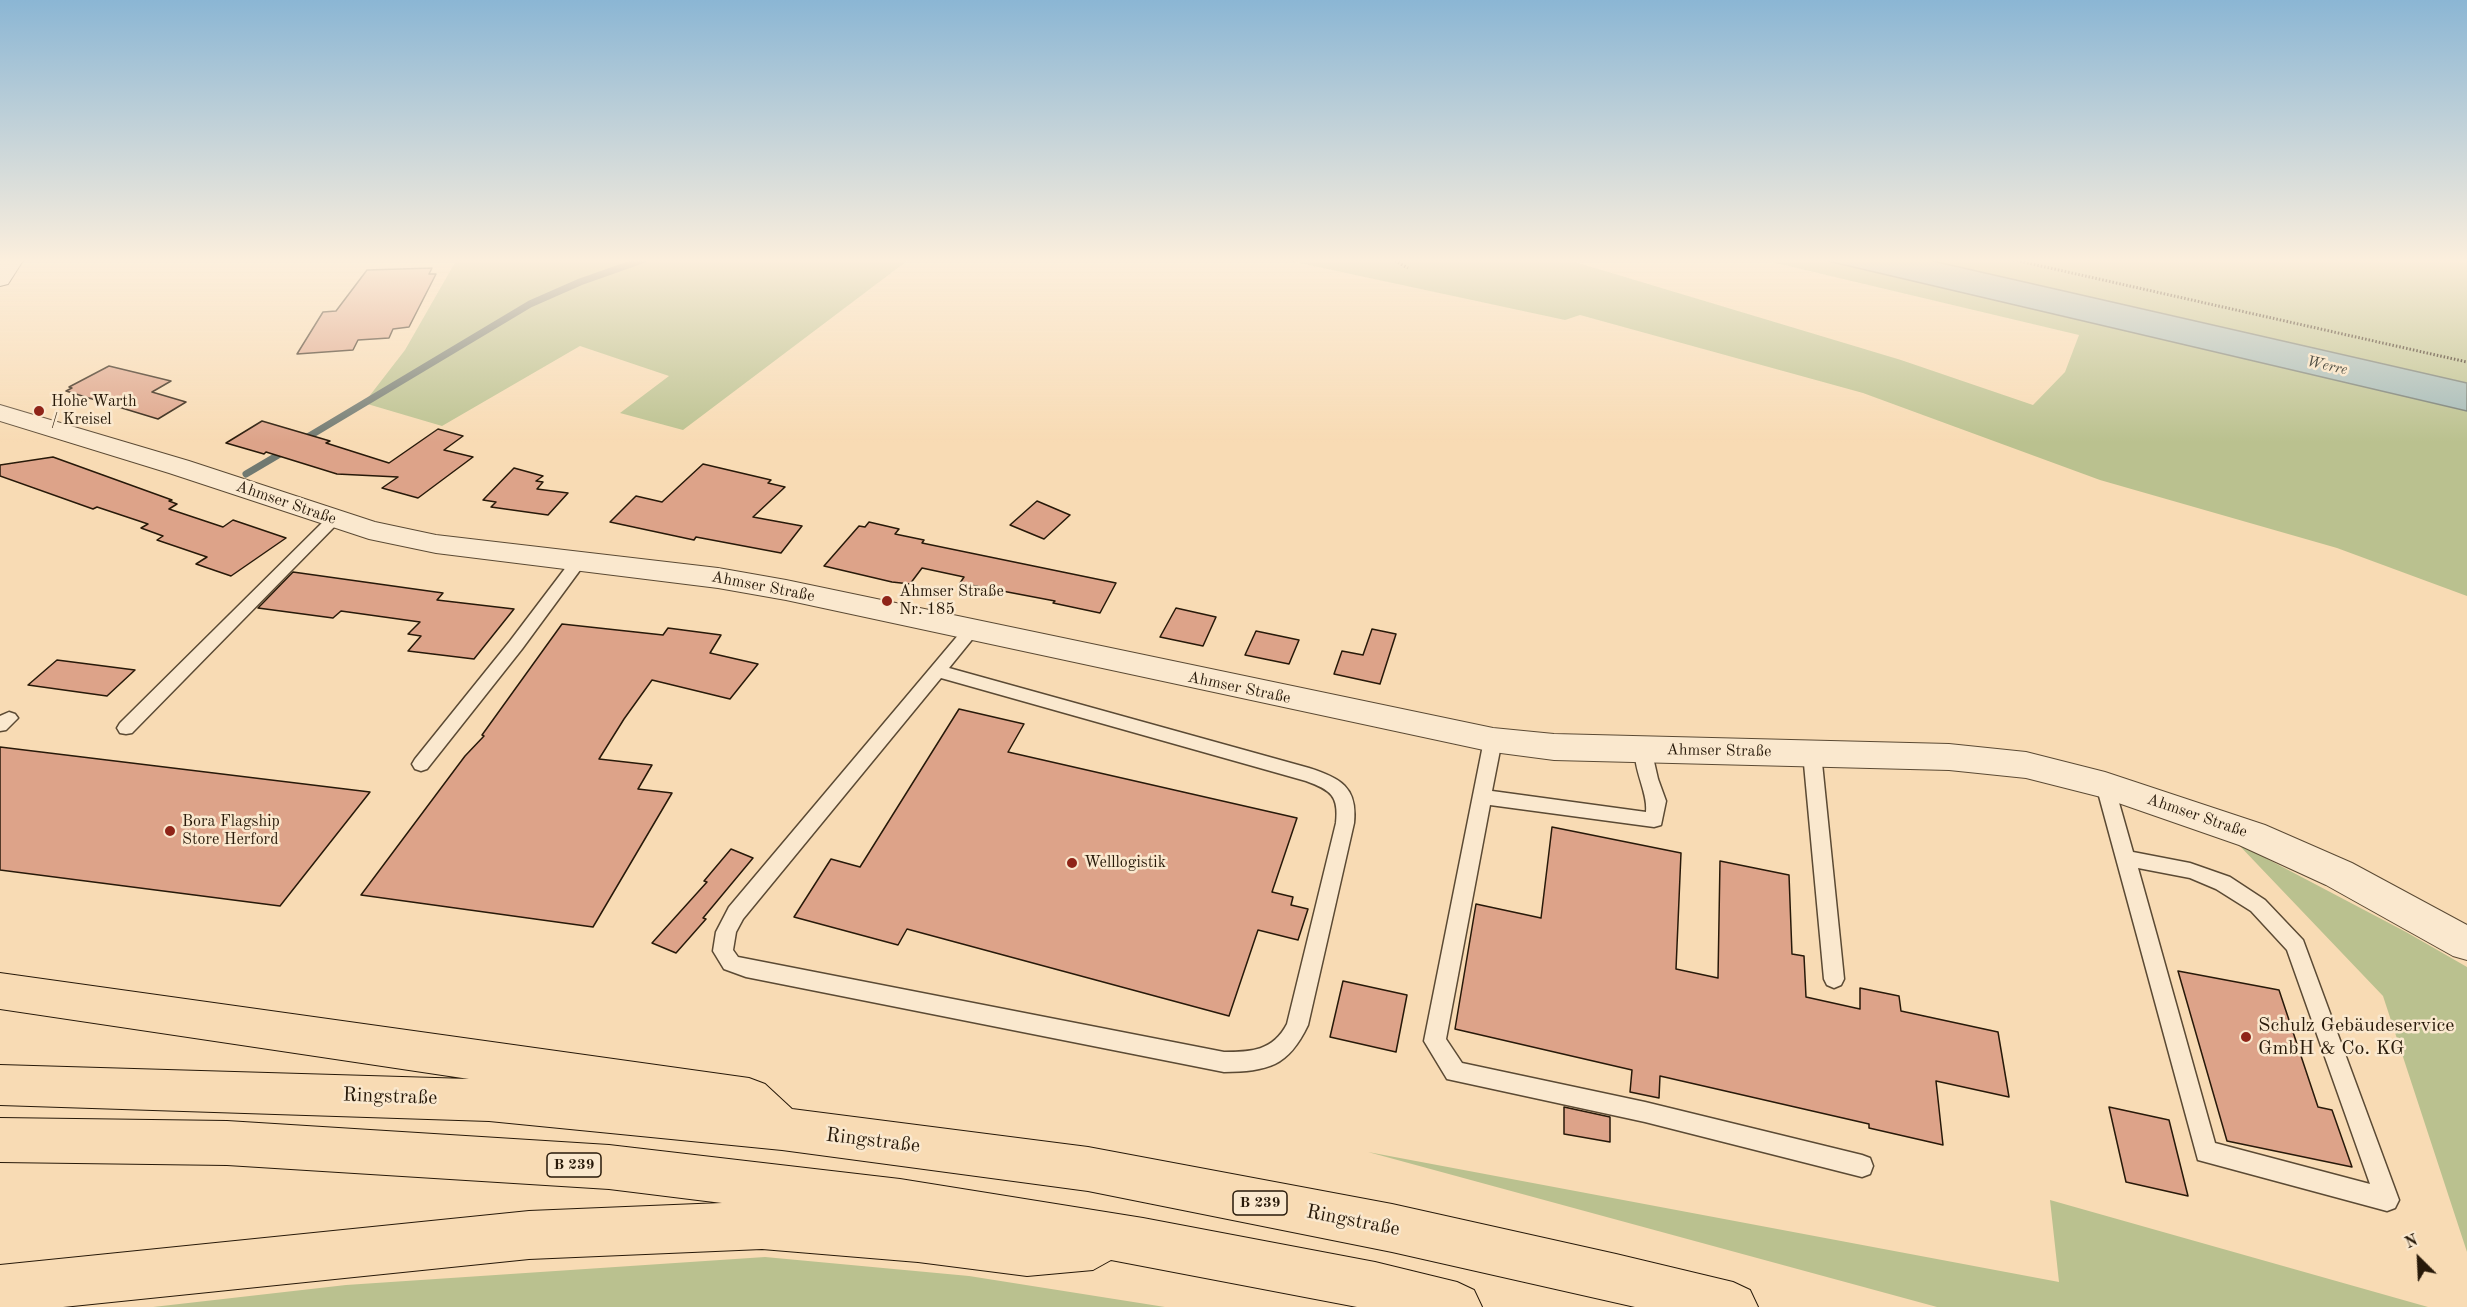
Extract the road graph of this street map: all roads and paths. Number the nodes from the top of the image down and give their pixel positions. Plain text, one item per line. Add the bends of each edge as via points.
1 (2281, 320) edge
2 (2467, 362) edge
3 (0, 413) edge
4 (334, 519) junction
5 (578, 562) junction
6 (971, 631) junction
7 (937, 671) junction
8 (126, 728) dead end
9 (1493, 740) junction
10 (1644, 749) junction
11 (1812, 753) junction
12 (421, 764) dead end
13 (2105, 785) junction
14 (1482, 797) junction
15 (2124, 858) junction
16 (2467, 944) edge
17 (1834, 979) dead end
18 (0, 992) edge
19 (0, 1085) edge
20 (782, 1129) junction
21 (0, 1140) edge
22 (1862, 1166) dead end
23 (1143, 1242) junction
24 (0, 1289) edge
25 (1456, 1307) edge
26 (1733, 1307) edge

1 - 2 path
3 - 4 street, Ahmser Straße
4 - 5 street, Ahmser Straße via 436,544
4 - 8 lane
5 - 6 street, Ahmser Straße via 718,578
5 - 12 lane
6 - 7 lane
6 - 9 street, Ahmser Straße
7 - 7 lane via 736,914 726,932 723,951 731,963 1224,1062 1256,1062 1291,1041 1345,823 1348,806 1342,793 1329,782 1309,775
9 - 10 street, Ahmser Straße via 1554,747
9 - 14 lane
10 - 11 street, Ahmser Straße
10 - 14 lane via 1657,801 1654,820
11 - 13 street, Ahmser Straße via 1949,757 2026,765
11 - 17 lane
13 - 15 lane
13 - 16 street, Ahmser Straße via 2252,835 2339,874
14 - 22 lane via 1435,1041 1455,1072 1645,1112
15 - 15 lane via 2206,1152 2387,1200 2296,946 2274,918 2244,894 2209,876
18 - 20 highway via 749,1099
19 - 20 highway, Ringstraße / B 239 via 489,1100
20 - 26 highway, Ringstraße / B 239 via 1088,1169 1403,1231
21 - 23 highway, B 239 via 227,1143 609,1167 900,1202
23 - 24 highway via 1027,1252 762,1225 529,1235
23 - 25 highway, B 239 via 1375,1287

